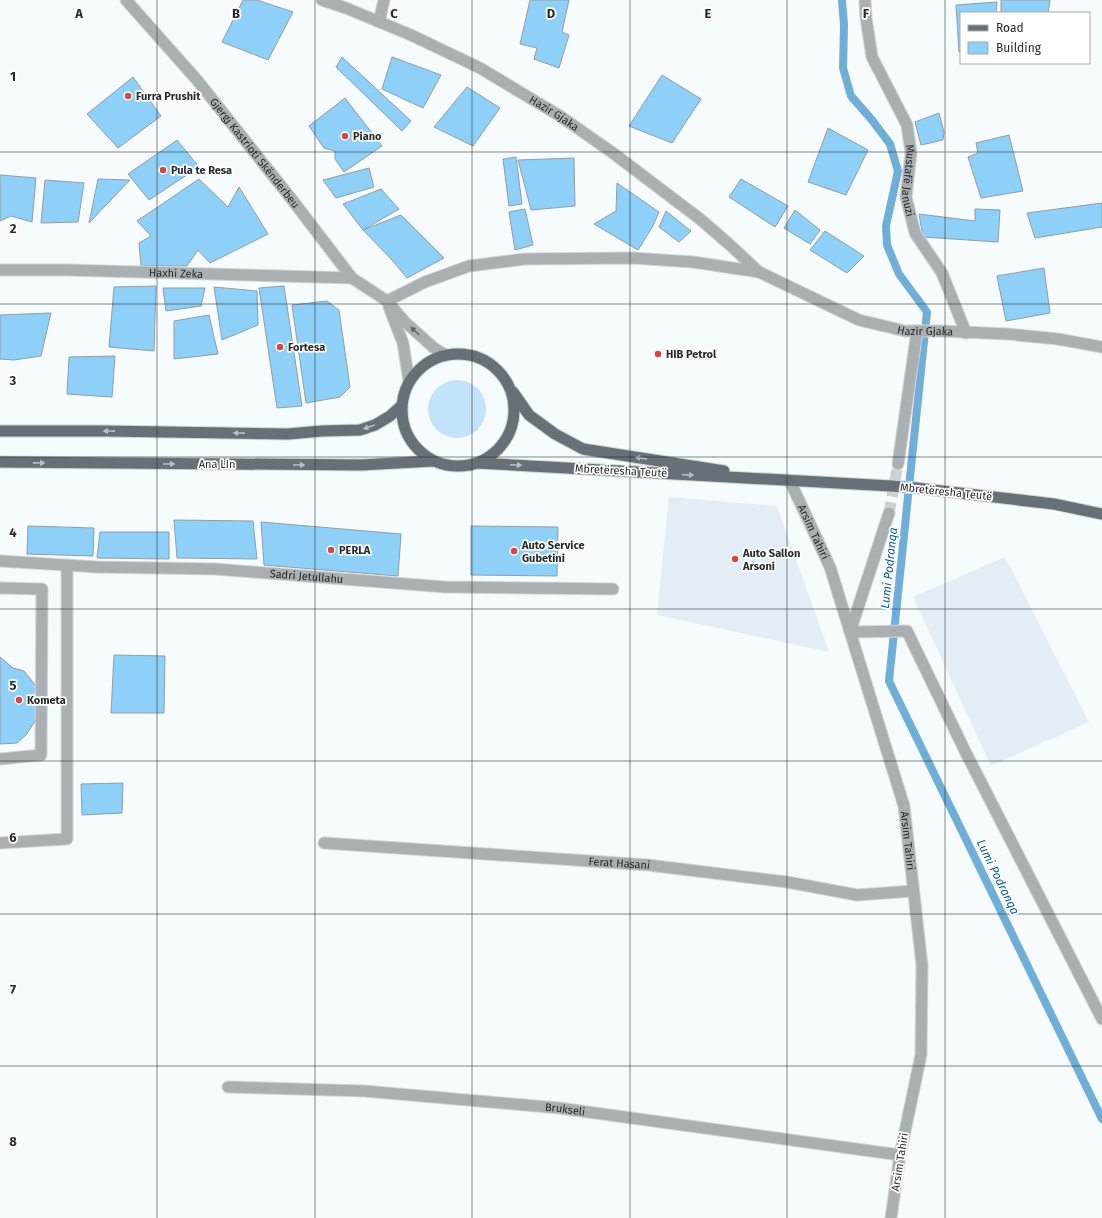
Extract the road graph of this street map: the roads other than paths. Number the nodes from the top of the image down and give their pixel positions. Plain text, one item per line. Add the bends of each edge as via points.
1 (126, 0) edge
2 (322, 0) edge
3 (384, 0) edge
4 (866, 0) edge
5 (379, 22) junction
6 (0, 270) edge
7 (759, 272) junction
8 (352, 278) junction
9 (387, 301) junction
10 (917, 331) junction
11 (966, 333) junction
12 (1102, 347) edge
13 (446, 355) junction
14 (409, 381) junction
15 (510, 389) junction
16 (401, 406) junction
17 (0, 430) edge
18 (434, 461) junction
19 (0, 462) edge
20 (477, 463) junction
21 (898, 464) tunnel mouth
22 (790, 481) junction
23 (889, 513) tunnel mouth
24 (1102, 514) edge
25 (0, 561) edge
26 (67, 565) junction
27 (0, 588) edge
28 (614, 589) dead end
29 (850, 632) junction
30 (0, 759) edge
31 (0, 843) edge
32 (324, 843) dead end
33 (914, 891) junction
34 (1102, 1019) edge
35 (228, 1087) dead end
36 (900, 1155) junction
37 (891, 1218) edge

1 - 8 street, Gjergj Kastrioti Skënderbeu via 197,80
2 - 5 street, Hazir Gjaka
3 - 5 street
4 - 11 street, Mustafë Januzi via 872,57 907,126 911,153 906,198 915,233 942,273
5 - 7 street, Hazir Gjaka via 480,68 560,116 614,153 700,219
6 - 8 street, Haxhi Zeka
7 - 9 street, Hazir Gjaka via 693,262 632,258 525,259 469,266 425,282
7 - 10 street, Hazir Gjaka via 859,320 905,331
8 - 9 street, Gjergj Kastrioti Skënderbeu
13 -> 9 street, Gjergj Kastrioti Skënderbeu via 434,348 405,322
9 - 14 street via 403,343
10 - 11 street, Hazir Gjaka
10 - 21 street
11 - 12 street, Hazir Gjaka via 1058,339
13 - 14 main road via 424,364
13 - 15 main road via 459,353 484,360 504,377
14 - 16 main road
15 - 20 main road via 514,414 506,438 489,457
22 -> 15 main road, Mbretëresha Teutë via 583,449 555,434 529,415
16 -> 17 main road via 375,425 360,430 288,434
16 - 18 main road via 409,439 416,448
19 -> 18 main road, Ana Lin via 361,465
18 - 20 main road via 448,466
20 -> 22 main road, Mbretëresha Teutë
22 - 24 main road, Mbretëresha Teutë, bridge via 916,488 1054,504
22 - 29 street, Arsim Tahiri via 830,567
23 - 29 street
25 - 26 street, Sadri Jetullahu
26 - 28 street, Sadri Jetullahu via 215,569 445,587
26 - 31 street via 67,839
27 - 30 street via 42,589 40,755
29 - 33 street, Arsim Tahiri via 904,806
29 - 34 street via 907,631 964,751
32 - 33 street, Ferat Hasani via 648,865 787,882 857,895
33 - 36 street, Arsim Tahiri via 922,965 921,1055
35 - 36 street, Brukseli via 364,1090 559,1108
36 - 37 street, Arsim Tahiri

